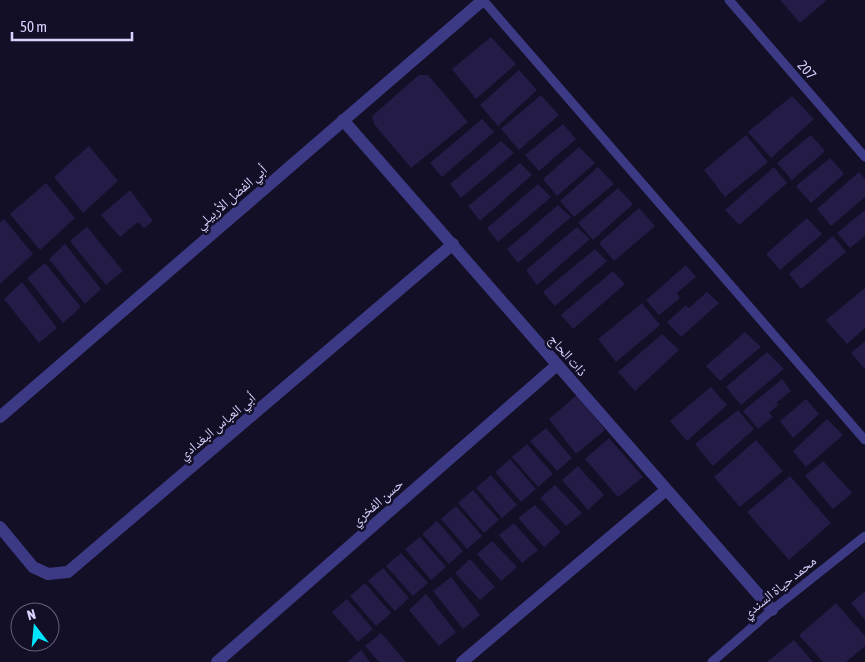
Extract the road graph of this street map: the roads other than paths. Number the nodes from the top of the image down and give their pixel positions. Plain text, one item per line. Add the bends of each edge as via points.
1 (483, 0) edge
2 (729, 0) edge
3 (343, 120) junction
4 (865, 157) edge
5 (453, 244) junction
6 (558, 365) junction
7 (0, 418) edge
8 (865, 440) edge
9 (666, 490) junction
10 (0, 527) edge
11 (865, 536) edge
12 (772, 610) junction
13 (217, 662) edge
14 (462, 662) edge
15 (712, 662) edge

1 - 3 street, أبي الفضل الأربيلي
1 - 8 lane
2 - 4 lane, 207
3 - 5 street, ذات الحاج
3 - 7 street, أبي الفضل الأربيلي
5 - 6 street, ذات الحاج
5 - 10 street, أبي العباس البغدادي via 68,572 48,574 33,567
6 - 9 street, ذات الحاج
6 - 13 street, حسن الفخري
9 - 12 street, ذات الحاج
9 - 14 street
11 - 12 lane, محمد حياة السندي
12 - 15 lane, محمد حياة السندي

